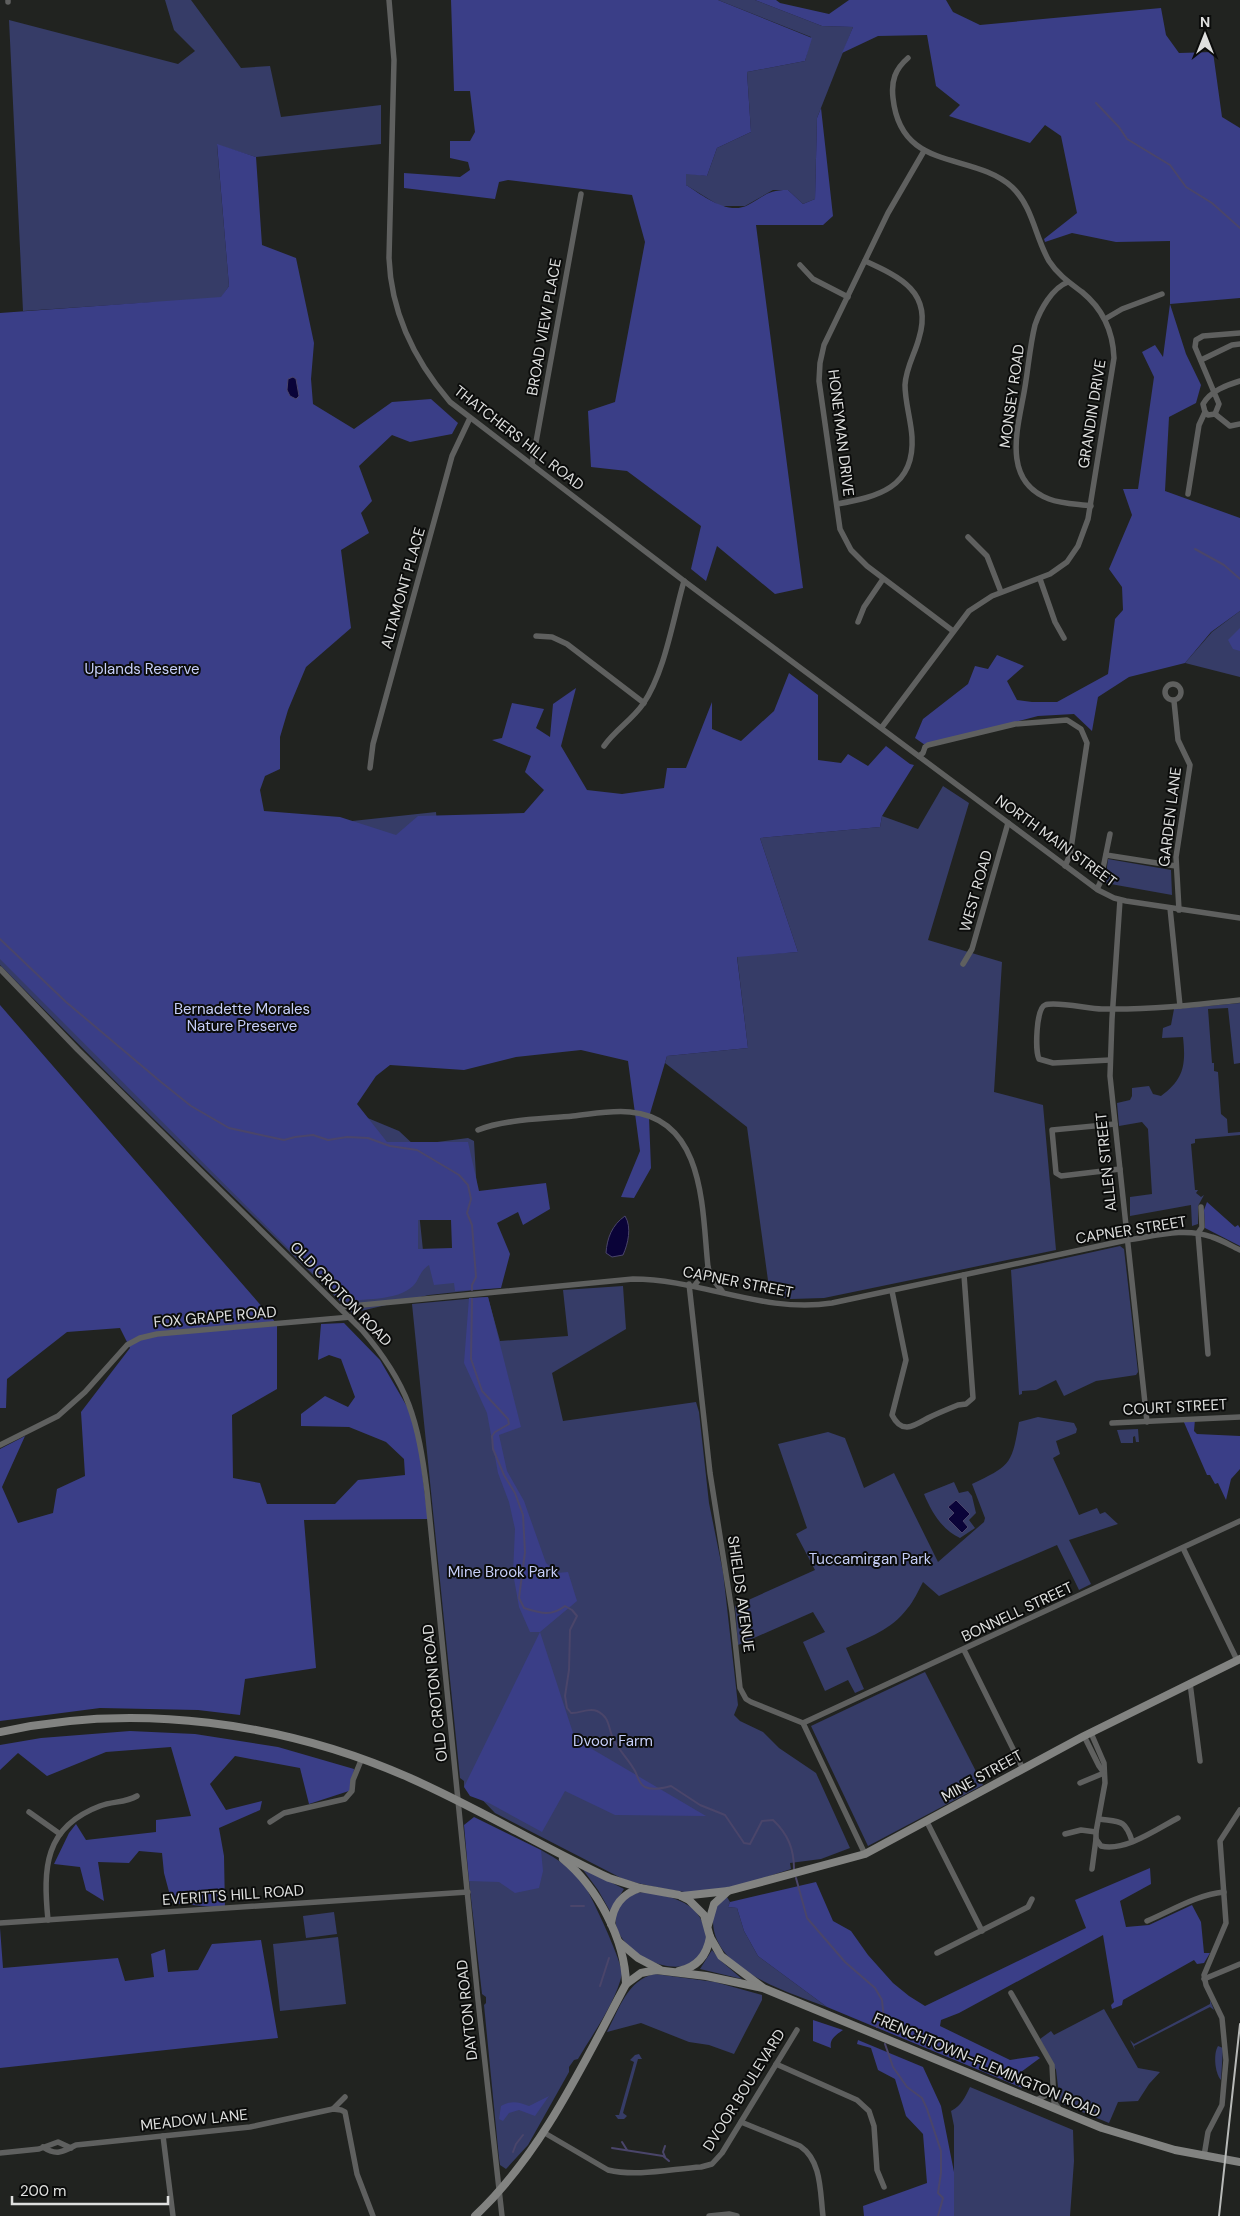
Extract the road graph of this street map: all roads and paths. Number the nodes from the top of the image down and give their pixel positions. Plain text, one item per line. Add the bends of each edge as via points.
1 (389, 0) edge
2 (908, 58) dead end
3 (924, 151) junction
4 (581, 194) dead end
5 (865, 261) junction
6 (800, 265) dead end
7 (1068, 282) junction
8 (1162, 294) dead end
9 (848, 297) junction
10 (1105, 319) junction
11 (1240, 333) edge
12 (1240, 344) edge
13 (1201, 360) junction
14 (1240, 381) edge
15 (1215, 392) junction
16 (1205, 412) junction
17 (1215, 414) junction
18 (470, 418) junction
19 (1240, 424) edge
20 (532, 464) junction
21 (1188, 494) dead end
22 (837, 504) junction
23 (1091, 506) junction
24 (968, 537) dead end
25 (883, 579) junction
26 (1040, 579) junction
27 (684, 582) junction
28 (1001, 592) junction
29 (858, 622) dead end
30 (953, 630) junction
31 (536, 636) dead end
32 (1064, 638) dead end
33 (1174, 701) dead end
34 (644, 702) junction
35 (882, 727) junction
36 (604, 746) dead end
37 (919, 756) junction
38 (370, 768) dead end
39 (1008, 823) junction
40 (1110, 834) dead end
41 (1106, 855) junction
42 (1064, 866) junction
43 (1176, 866) junction
44 (1097, 888) junction
45 (1120, 900) junction
46 (1170, 908) junction
47 (1178, 910) junction
48 (1240, 918) edge
49 (963, 964) dead end
50 (0, 969) edge
51 (1240, 1000) edge
52 (1180, 1006) junction
53 (1113, 1009) junction
54 (1110, 1060) junction
55 (1115, 1124) junction
56 (478, 1130) dead end
57 (1120, 1169) junction
58 (1201, 1207) dead end
59 (1198, 1233) junction
60 (1127, 1240) junction
61 (1240, 1250) edge
62 (708, 1267) junction
63 (964, 1275) junction
64 (692, 1285) junction
65 (722, 1291) junction
66 (892, 1291) junction
67 (341, 1307) junction
68 (351, 1317) junction
69 (1208, 1354) dead end
70 (1240, 1416) edge
71 (1147, 1422) junction
72 (1112, 1423) dead end
73 (0, 1445) edge
74 (1240, 1521) edge
75 (1183, 1548) junction
76 (964, 1650) junction
77 (1238, 1659) edge
78 (1190, 1683) junction
79 (803, 1724) junction
80 (0, 1732) edge
81 (1087, 1735) junction
82 (362, 1758) junction
83 (1200, 1761) dead end
84 (1023, 1769) junction
85 (1104, 1773) junction
86 (1080, 1783) dead end
87 (137, 1796) dead end
88 (459, 1802) junction
89 (1240, 1810) edge
90 (29, 1812) dead end
91 (1178, 1818) dead end
92 (1099, 1819) junction
93 (270, 1822) dead end
94 (927, 1822) junction
95 (1096, 1832) junction
96 (60, 1834) junction
97 (1065, 1834) dead end
98 (1096, 1839) junction
99 (1132, 1841) junction
100 (552, 1849) junction
101 (865, 1854) junction
102 (1092, 1869) dead end
103 (640, 1888) junction
104 (468, 1892) junction
105 (728, 1892) junction
106 (1224, 1892) junction
107 (682, 1896) junction
108 (1032, 1899) dead end
109 (48, 1920) junction
110 (1147, 1921) dead end
111 (0, 1923) edge
112 (611, 1926) junction
113 (708, 1926) junction
114 (982, 1931) junction
115 (710, 1937) junction
116 (617, 1941) junction
117 (937, 1953) dead end
118 (1240, 1964) edge
119 (665, 1971) junction
120 (677, 1972) junction
121 (1204, 1979) junction
122 (626, 1984) junction
123 (764, 1988) junction
124 (1012, 1992) dead end
125 (797, 2030) dead end
126 (776, 2064) junction
127 (1053, 2092) junction
128 (345, 2097) dead end
129 (1034, 2100) junction
130 (333, 2109) junction
131 (1061, 2112) junction
132 (741, 2122) junction
133 (543, 2132) junction
134 (162, 2136) junction
135 (43, 2147) junction
136 (71, 2148) junction
137 (0, 2153) edge
138 (1204, 2156) junction
139 (1240, 2162) edge
140 (884, 2187) dead end
141 (500, 2190) junction
142 (173, 2216) edge
143 (373, 2216) edge
144 (474, 2216) edge
145 (502, 2216) edge
146 (709, 2216) edge
147 (737, 2216) edge
148 (823, 2216) edge

1 - 18 street, THATCHERS HILL ROAD via 394,60 391,285 402,324 426,372 450,402
2 - 3 street, GRANDIN DRIVE via 894,76 894,105 905,132
3 - 5 street, HONEYMAN DRIVE via 899,192
3 - 7 street, GRANDIN DRIVE via 988,173 1010,186 1028,209 1050,262
4 - 20 street, BROAD VIEW PLACE
5 - 9 street, HONEYMAN DRIVE
5 - 22 street via 904,280 916,295 921,312 921,332 909,362 905,386 911,454 902,476 883,493
6 - 9 street via 813,279
7 - 10 street, GRANDIN DRIVE via 1089,298
7 - 23 street, MONSEY ROAD via 1042,309 1035,326 1017,433 1016,458 1025,479 1041,495 1056,501
8 - 10 street via 1135,303
9 - 22 street, HONEYMAN DRIVE via 824,345 819,372
10 - 23 street, GRANDIN DRIVE via 1112,338 1114,358
11 - 13 street via 1199,337 1195,347
12 - 13 street
13 - 15 street
14 - 15 street
15 - 16 street via 1203,404
15 - 17 street via 1219,404
16 - 17 street
16 - 21 street
17 - 19 street via 1230,426
18 - 20 street, THATCHERS HILL ROAD
18 - 38 street, ALTAMONT PLACE via 452,456 372,744
20 - 27 street, THATCHERS HILL ROAD
22 - 25 street, HONEYMAN DRIVE via 840,529 847,544
23 - 26 street, GRANDIN DRIVE via 1086,529 1073,555
24 - 28 street via 987,556
25 - 29 street
25 - 30 street, HONEYMAN DRIVE
26 - 28 street, GRANDIN DRIVE
26 - 32 street
27 - 34 street via 658,676
27 - 35 street, THATCHERS HILL ROAD
28 - 30 street, GRANDIN DRIVE via 969,611
30 - 35 street, GRANDIN DRIVE
31 - 34 street via 552,637 566,644
33 - 43 street, GARDEN LANE via 1178,740 1190,765
34 - 36 street
35 - 37 street, NORTH MAIN STREET
37 - 39 street, NORTH MAIN STREET
37 - 42 street via 928,746 1015,724 1067,720 1081,729 1087,743 1070,855
39 - 42 street, NORTH MAIN STREET
39 - 49 street, WEST ROAD via 974,942
40 - 41 street
41 - 43 street
41 - 44 street
42 - 44 street, NORTH MAIN STREET
43 - 47 street, GARDEN LANE
44 - 45 street, NORTH MAIN STREET
45 - 46 street, NORTH MAIN STREET
45 - 53 street, ALLEN STREET
46 - 47 street, NORTH MAIN STREET
46 - 52 street
47 - 48 street, NORTH MAIN STREET
50 - 67 street, OLD CROTON ROAD via 78,1050
51 - 52 street
52 - 53 street
53 - 54 street, ALLEN STREET
53 - 54 street via 1048,1004 1041,1008 1038,1016 1037,1056 1042,1061
54 - 55 street, ALLEN STREET
55 - 57 street, ALLEN STREET
55 - 57 street via 1052,1130 1056,1173 1061,1176
56 - 62 street via 499,1124 612,1112 637,1113 659,1121 681,1141 694,1164
57 - 60 street, ALLEN STREET
58 - 59 street via 1202,1227
59 - 60 street, CAPNER STREET via 1181,1232
59 - 61 street, CAPNER STREET
59 - 69 street
60 - 63 street, CAPNER STREET
60 - 71 street, ALLEN STREET
62 - 64 street
62 - 65 street
63 - 66 street, CAPNER STREET
63 - 66 street via 973,1398 966,1404 905,1428 892,1416 906,1360
64 - 65 street, CAPNER STREET
64 - 67 street, CAPNER STREET via 633,1279
64 - 79 street, SHIELDS AVENUE via 710,1473 732,1612 740,1688 751,1702
65 - 66 street, CAPNER STREET via 796,1306 826,1304
67 - 68 street, OLD CROTON ROAD
68 - 73 street, FOX GRAPE ROAD via 140,1338 122,1350 66,1410 42,1426
68 - 88 street, OLD CROTON ROAD via 392,1368 419,1434
70 - 71 street, COURT STREET
71 - 72 street, COURT STREET
74 - 75 street, BONNELL STREET
75 - 76 street, BONNELL STREET
75 - 77 street
76 - 79 street, BONNELL STREET
76 - 84 street
77 - 78 main road, MINE STREET
78 - 81 main road, MINE STREET
78 - 83 street
79 - 101 street
80 - 82 main road via 85,1720 194,1722 265,1732
81 - 84 main road, MINE STREET
81 - 85 street via 1104,1763
82 - 88 main road
82 - 93 street via 352,1790 345,1799 284,1813
84 - 94 main road, MINE STREET
85 - 86 street
85 - 92 street via 1105,1789
87 - 96 street via 126,1802 91,1810
88 - 100 main road
88 - 104 street, DAYTON ROAD
89 - 106 street via 1220,1841
90 - 96 street
91 - 99 street
92 - 95 street
92 - 99 street via 1126,1826
94 - 101 main road, MINE STREET
94 - 114 street
95 - 97 street via 1080,1830
95 - 98 street
96 - 109 street via 47,1861
98 - 99 street via 1101,1846 1110,1848
98 - 102 street
100 - 103 main road via 609,1878
100 - 112 main road via 592,1888
101 - 105 main road, MINE STREET
103 - 107 main road
103 - 112 main road via 618,1902
104 - 109 street, EVERITTS HILL ROAD
104 - 141 street, DAYTON ROAD
105 - 107 main road, MINE STREET
105 - 113 main road via 714,1904
106 - 110 street via 1199,1896
106 - 121 street via 1226,1923
107 - 113 main road via 700,1909
108 - 114 street via 1028,1907
109 - 111 street, EVERITTS HILL ROAD
112 - 116 main road
113 - 115 main road
114 - 117 street
115 - 120 main road via 707,1950 698,1962
115 - 123 main road, FRENCHTOWN-FLEMINGTON ROAD via 721,1956
116 - 119 main road via 638,1958
116 - 122 main road via 625,1962
118 - 121 street
119 - 120 main road
119 - 122 main road via 644,1972
120 - 123 main road, FRENCHTOWN-FLEMINGTON ROAD
121 - 138 street via 1221,2014 1226,2060 1222,2105 1208,2132
122 - 133 main road
123 - 129 main road, FRENCHTOWN-FLEMINGTON ROAD
124 - 127 street via 1052,2065
125 - 126 street, DVOOR BOULEVARD
126 - 132 street, DVOOR BOULEVARD
126 - 140 street via 857,2100 869,2111 874,2126 877,2170
127 - 129 street
127 - 131 street via 1054,2102
128 - 130 street
129 - 131 main road, FRENCHTOWN-FLEMINGTON ROAD
130 - 134 street, MEADOW LANE via 250,2127
130 - 143 street via 345,2112 357,2174
131 - 138 main road, FRENCHTOWN-FLEMINGTON ROAD via 1142,2141
132 - 133 street, DVOOR BOULEVARD via 712,2164 629,2173 608,2170
132 - 148 street via 807,2151 816,2166
133 - 141 main road
134 - 136 street, MEADOW LANE
134 - 142 street
135 - 136 street, MEADOW LANE via 58,2142
135 - 136 street, MEADOW LANE via 55,2153
135 - 137 street, MEADOW LANE
138 - 139 main road, FRENCHTOWN-FLEMINGTON ROAD
141 - 144 main road
141 - 145 street, DAYTON ROAD
146 - 147 street

